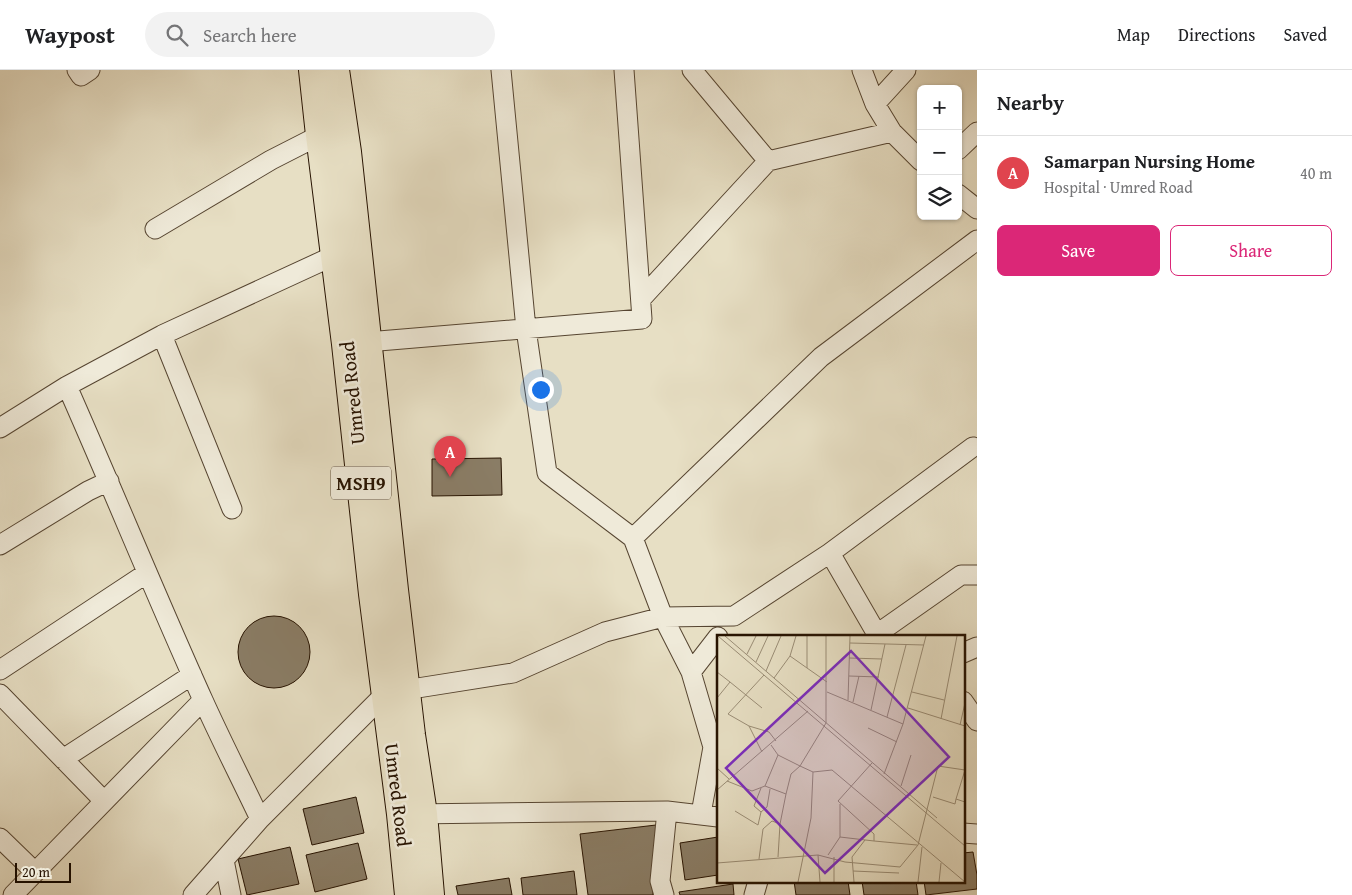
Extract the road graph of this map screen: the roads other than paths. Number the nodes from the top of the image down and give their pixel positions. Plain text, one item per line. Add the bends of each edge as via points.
1 (77, 70) edge
2 (90, 70) edge
3 (313, 70) edge
4 (335, 70) edge
5 (501, 70) edge
6 (624, 70) edge
7 (692, 70) edge
8 (862, 70) edge
9 (906, 70) edge
10 (875, 104) junction
11 (892, 132) junction
12 (977, 132) edge
13 (320, 136) junction
14 (962, 146) edge
15 (917, 157) edge
16 (768, 161) junction
17 (962, 197) edge
18 (977, 209) edge
19 (155, 229) dead end
20 (977, 240) edge
21 (346, 250) junction
22 (641, 300) junction
23 (526, 329) junction
24 (162, 335) junction
25 (357, 343) junction
26 (67, 386) junction
27 (0, 428) edge
28 (976, 448) edge
29 (109, 481) junction
30 (232, 509) dead end
31 (633, 538) junction
32 (0, 545) edge
33 (830, 554) junction
34 (147, 573) junction
35 (977, 574) edge
36 (734, 616) junction
37 (663, 617) junction
38 (719, 635) edge
39 (877, 635) edge
40 (717, 637) edge
41 (977, 647) edge
42 (964, 653) edge
43 (0, 670) edge
44 (691, 672) junction
45 (192, 675) junction
46 (396, 692) junction
47 (0, 694) edge
48 (203, 700) junction
49 (964, 702) edge
50 (977, 721) edge
51 (716, 746) edge
52 (64, 759) junction
53 (104, 801) junction
54 (667, 811) junction
55 (412, 814) junction
56 (709, 816) edge
57 (260, 819) junction
58 (964, 833) edge
59 (977, 834) edge
60 (0, 838) edge
61 (224, 860) junction
62 (36, 872) junction
63 (758, 882) edge
64 (13, 895) edge
65 (193, 895) edge
66 (231, 895) edge
67 (409, 895) edge
68 (430, 895) edge
69 (664, 895) edge
70 (754, 895) edge

1 - 2 street via 81,76
3 - 13 main road, Umred Road / MSH9
4 - 21 main road via 347,152
5 - 23 street
6 - 22 street
7 - 16 street
8 - 10 street
9 - 10 street
10 - 11 street
11 - 15 street
11 - 16 street
12 - 14 street
13 - 19 street via 271,160
13 - 21 main road, Umred Road / MSH9
16 - 22 street
17 - 18 street
20 - 31 street via 821,357
21 - 24 street
21 - 25 main road, Umred Road / MSH9
22 - 23 street via 642,318
23 - 25 street
23 - 31 street via 546,473
24 - 26 street
24 - 30 street
25 - 46 main road, Umred Road / MSH9 via 373,594
26 - 27 street
26 - 29 street
28 - 33 street
29 - 32 street
29 - 34 street
31 - 37 street
33 - 36 street
33 - 39 street
34 - 43 street
34 - 45 street
35 - 39 street via 962,575
36 - 37 street
36 - 38 street
37 - 44 street
37 - 46 street via 604,632 513,673
40 - 44 street
41 - 42 street
44 - 51 street
45 - 48 street
45 - 52 street
46 - 55 main road, Umred Road / MSH9
46 - 57 street
47 - 52 street
48 - 53 street
48 - 57 street
49 - 50 street
51 - 56 street
52 - 53 street
53 - 62 street
54 - 55 street
54 - 56 street
54 - 69 street via 660,881
55 - 67 main road, Umred Road / MSH9
55 - 68 main road
57 - 61 street
58 - 59 street
60 - 62 street
61 - 65 street
61 - 66 street
62 - 64 street
63 - 70 street

